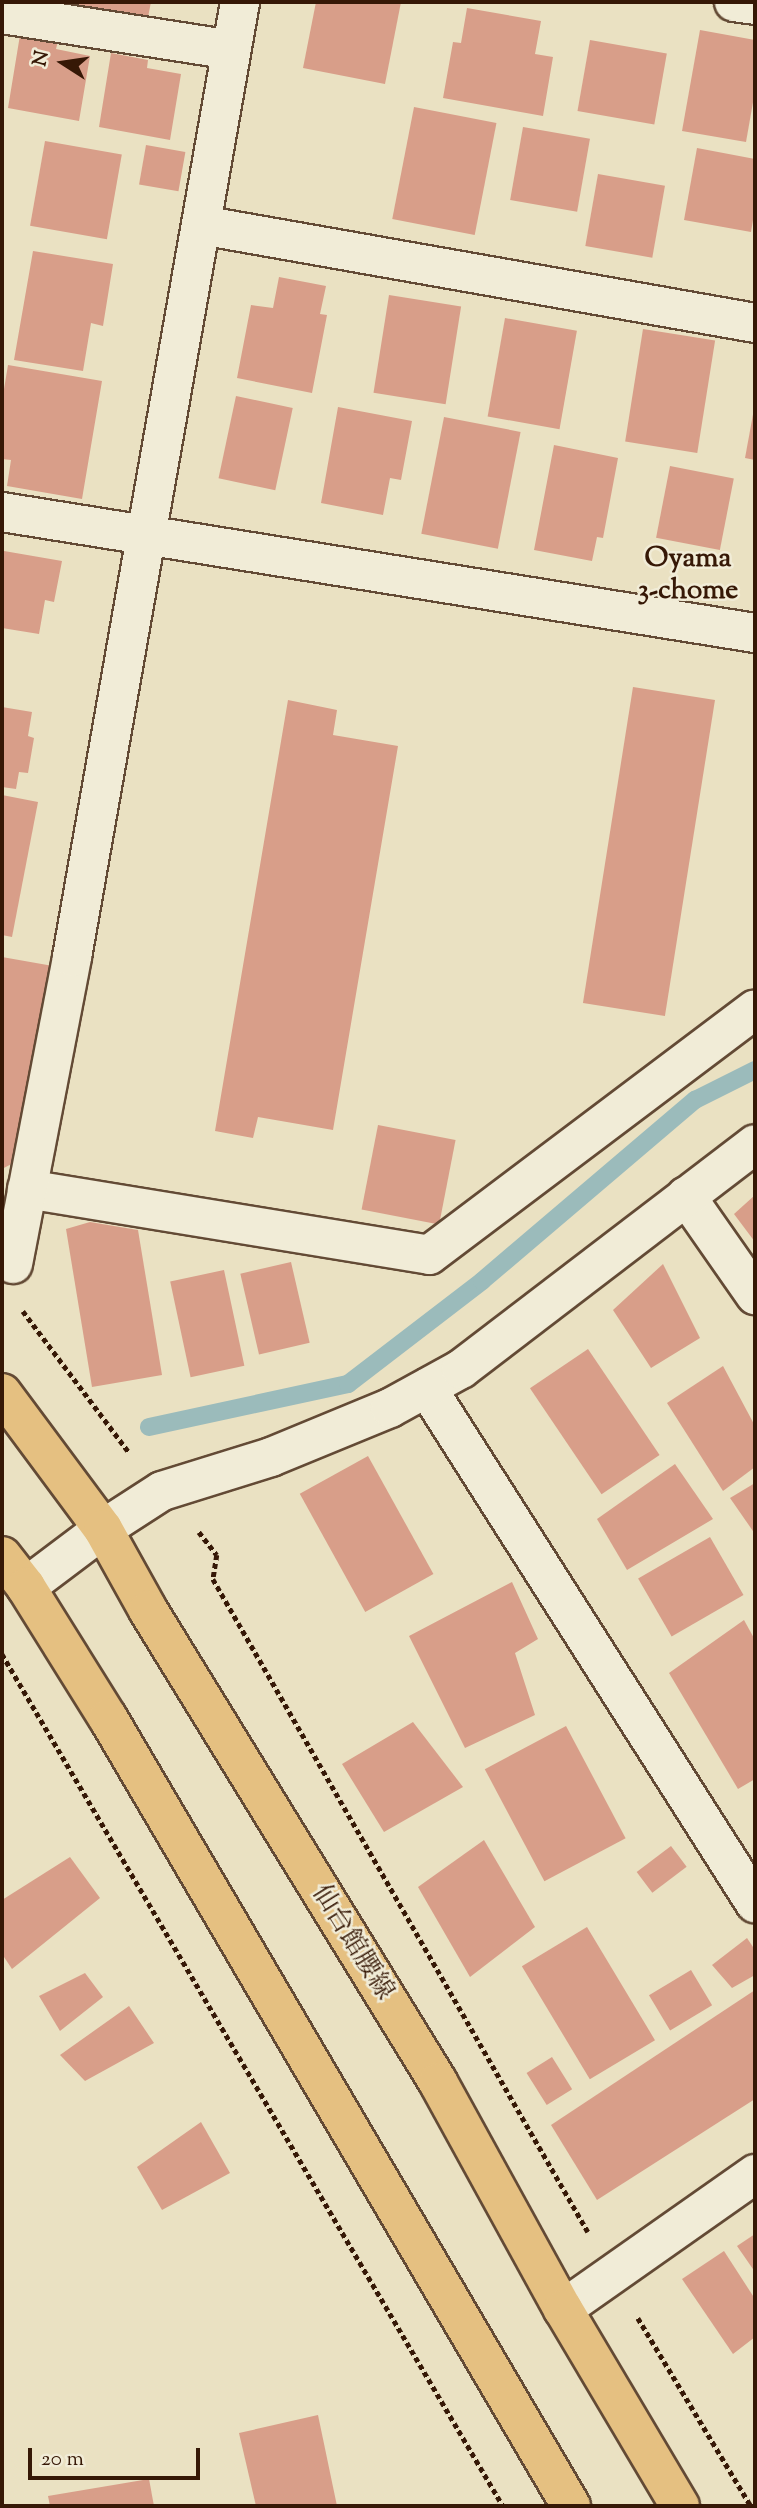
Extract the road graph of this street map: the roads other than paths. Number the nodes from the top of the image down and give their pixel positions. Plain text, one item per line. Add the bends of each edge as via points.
1 (240, 2) edge
2 (734, 2) edge
3 (755, 5) edge
4 (2, 14) edge
5 (231, 50) junction
6 (201, 225) junction
7 (755, 323) edge
8 (2, 512) edge
9 (146, 536) junction
10 (755, 633) edge
11 (755, 1009) edge
12 (755, 1144) edge
13 (27, 1189) junction
14 (686, 1196) junction
15 (13, 1264) dead end
16 (755, 1295) edge
17 (427, 1388) junction
18 (2, 1393) edge
19 (103, 1530) junction
20 (2, 1556) edge
21 (26, 1587) junction
22 (755, 1903) edge
23 (755, 2174) edge
24 (564, 2309) junction
25 (571, 2506) edge
26 (680, 2506) edge

1 - 5 street
2 - 3 street
4 - 5 street
5 - 6 street
6 - 7 street
6 - 9 street
8 - 9 street
9 - 10 street
9 - 13 street
11 - 13 street via 429,1255
12 - 14 street
13 - 15 street
14 - 16 street
14 - 17 street via 461,1369
17 - 19 street via 271,1457 162,1491
17 - 22 street
18 - 19 main road, 仙台館腰線
19 - 21 street
19 - 24 main road, 仙台館腰線 via 438,2082
20 - 21 main road
21 - 25 main road via 292,2025
23 - 24 street
24 - 26 main road, 仙台館腰線

